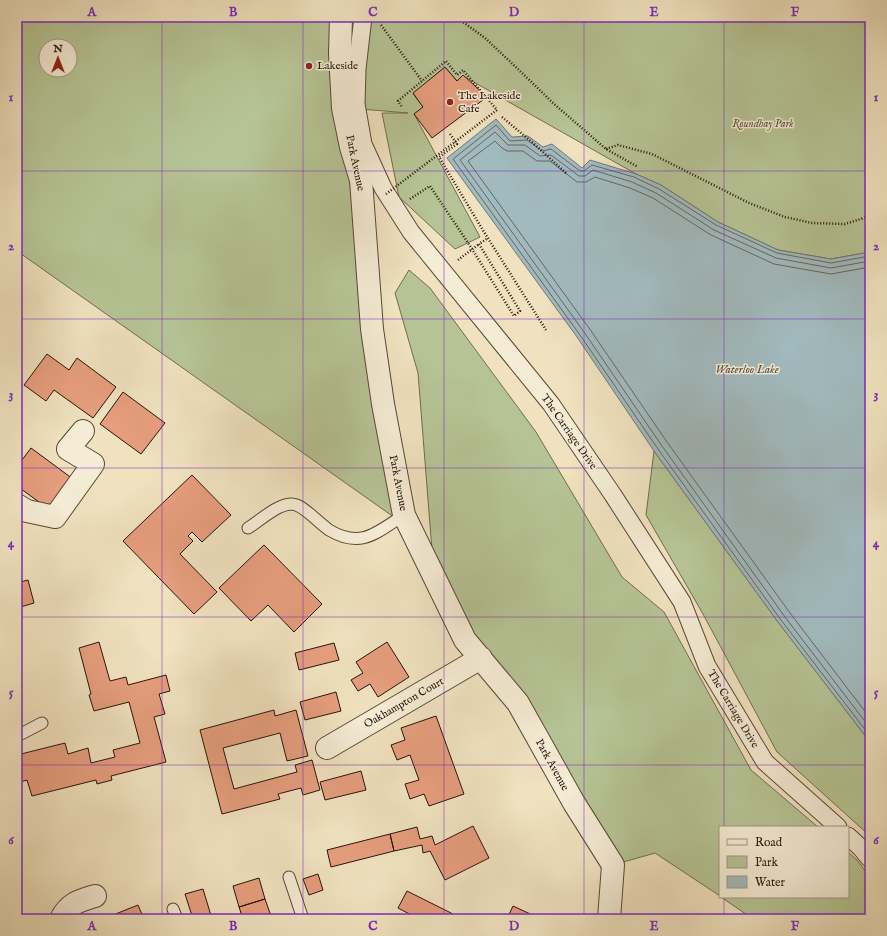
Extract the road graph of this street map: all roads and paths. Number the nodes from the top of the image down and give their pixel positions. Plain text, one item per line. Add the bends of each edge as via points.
1 (364, 17) edge
2 (456, 17) edge
3 (341, 19) edge
4 (380, 23) dead end
5 (422, 81) junction
6 (402, 107) dead end
7 (502, 117) dead end
8 (450, 134) dead end
9 (606, 149) junction
10 (638, 168) dead end
11 (566, 173) dead end
12 (386, 194) junction
13 (396, 208) junction
14 (870, 216) edge
15 (488, 238) junction
16 (479, 244) junction
17 (472, 249) junction
18 (444, 272) junction
19 (546, 330) dead end
20 (84, 431) dead end
21 (17, 505) edge
22 (404, 515) junction
23 (248, 528) dead end
24 (481, 658) junction
25 (42, 723) dead end
26 (17, 736) edge
27 (327, 748) dead end
28 (837, 826) edge
29 (849, 837) edge
30 (870, 858) edge
31 (289, 878) dead end
32 (95, 896) dead end
33 (61, 919) edge
34 (303, 919) edge
35 (608, 919) edge

1 - 12 street, The Carriage Drive via 357,69 356,104 363,144
2 - 9 path via 485,38
3 - 22 street, Park Avenue via 344,108 351,148 361,180 372,329
4 - 5 path
5 - 6 path, bridge via 398,101
5 - 12 path, bridge via 446,61 457,75 463,70 498,110
7 - 11 path
8 - 15 path via 457,144 439,157
9 - 10 path
9 - 14 path via 618,145 652,154 749,203 785,217 812,223 845,224
12 - 13 street, The Carriage Drive
13 - 17 path via 430,186
13 - 18 street, The Carriage Drive via 411,232
15 - 16 path
15 - 19 path
16 - 17 path
16 - 17 path via 520,311 514,316
17 - 18 path
18 - 28 street, The Carriage Drive via 551,404 613,495 682,602 707,666 765,762
20 - 21 street via 68,449 93,464 55,517 27,511
22 - 23 lane via 372,535 360,539 348,538 328,529 297,504 290,504 280,507
22 - 24 street, Park Avenue via 465,640
24 - 27 street, Oakhampton Court
24 - 35 street, Park Avenue via 518,703 612,865
25 - 26 lane
29 - 30 street
31 - 34 lane
32 - 33 street via 76,902 65,910

